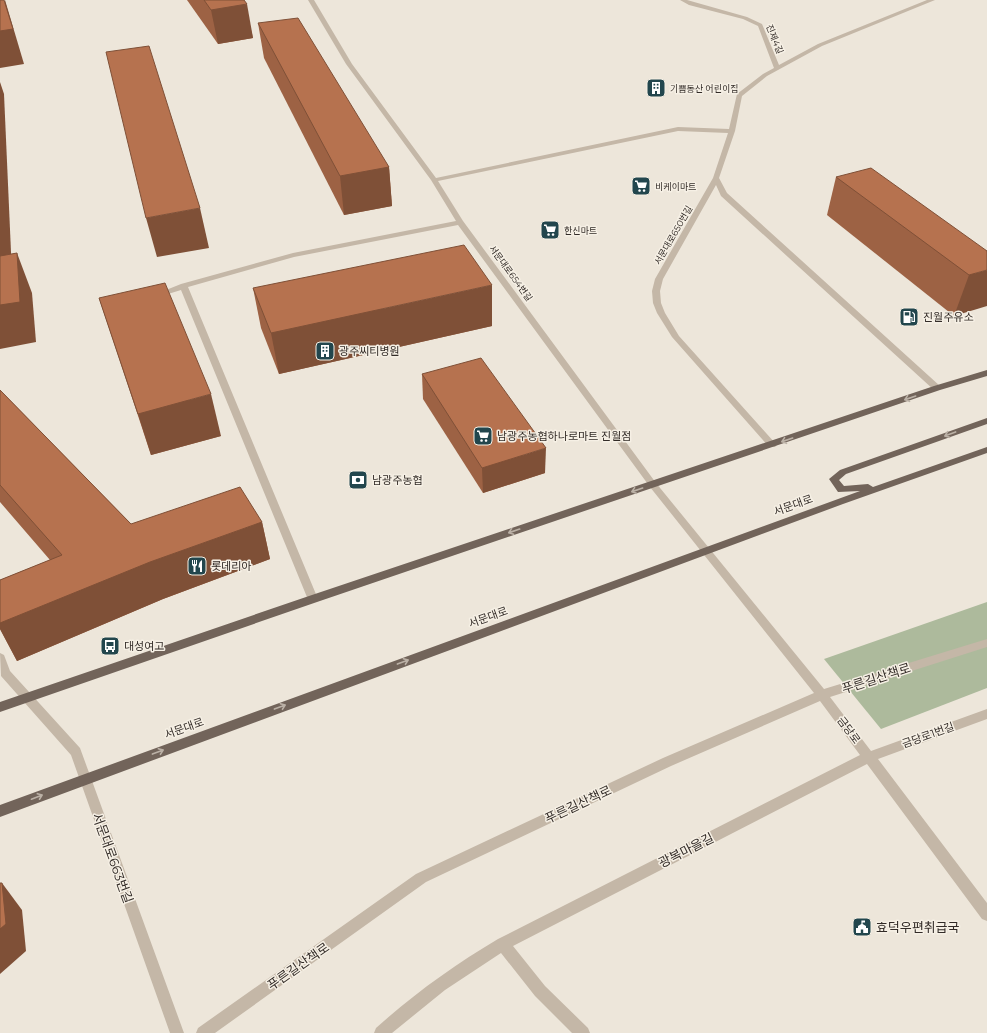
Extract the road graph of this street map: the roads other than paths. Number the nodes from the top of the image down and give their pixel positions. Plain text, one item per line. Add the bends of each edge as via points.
1 (311, 0) edge
2 (683, 0) edge
3 (932, 0) edge
4 (777, 69) junction
5 (732, 131) junction
6 (716, 178) junction
7 (434, 180) junction
8 (460, 222) junction
9 (184, 286) junction
10 (145, 299) edge
11 (987, 373) edge
12 (937, 388) junction
13 (987, 421) edge
14 (772, 445) junction
15 (987, 450) edge
16 (906, 478) junction
17 (653, 485) junction
18 (705, 551) junction
19 (313, 599) junction
20 (987, 643) edge
21 (0, 658) edge
22 (822, 696) junction
23 (25, 697) junction
24 (0, 707) edge
25 (987, 714) edge
26 (869, 758) junction
27 (84, 779) junction
28 (0, 811) edge
29 (987, 914) edge
30 (503, 944) junction
31 (177, 1033) edge
32 (204, 1033) edge
33 (381, 1033) edge
34 (583, 1033) edge

1 - 7 street, 서문대로654번길 via 349,64
2 - 4 street, 진제4길 via 760,24
3 - 4 street, 서문대로650번길 via 820,45
4 - 5 street, 서문대로650번길 via 739,95
5 - 6 street, 서문대로650번길
5 - 7 street via 678,129
6 - 12 street via 724,194
6 - 14 street, 서문대로650번길 via 659,279 657,303 676,337
7 - 8 street, 서문대로654번길
8 - 9 street via 293,256
8 - 17 street, 서문대로654번길
9 - 10 street
9 - 19 street
11 - 12 main road
12 -> 14 main road
13 -> 16 main road via 843,472 834,479 841,490 849,490
14 - 17 main road
15 - 16 main road, 서문대로
16 - 18 main road, 서문대로
17 - 18 street, 서문대로654번길
17 -> 19 main road
18 - 22 street, 금당로
27 -> 18 main road, 서문대로
19 - 23 main road
20 - 22 street, 푸른길산책로
21 - 23 street, 서문대로663번길 via 5,673
22 - 26 street, 금당로
22 - 32 street, 푸른길산책로 via 667,762 421,878
23 - 24 main road
23 - 27 street, 서문대로663번길 via 76,752
25 - 26 street, 금당로1번길
26 - 29 street, 금당로
26 - 30 street, 광복마을길
28 -> 27 main road, 서문대로
27 - 31 street, 서문대로663번길
30 - 33 street, 광복마을길 via 438,984
30 - 34 street via 517,965

